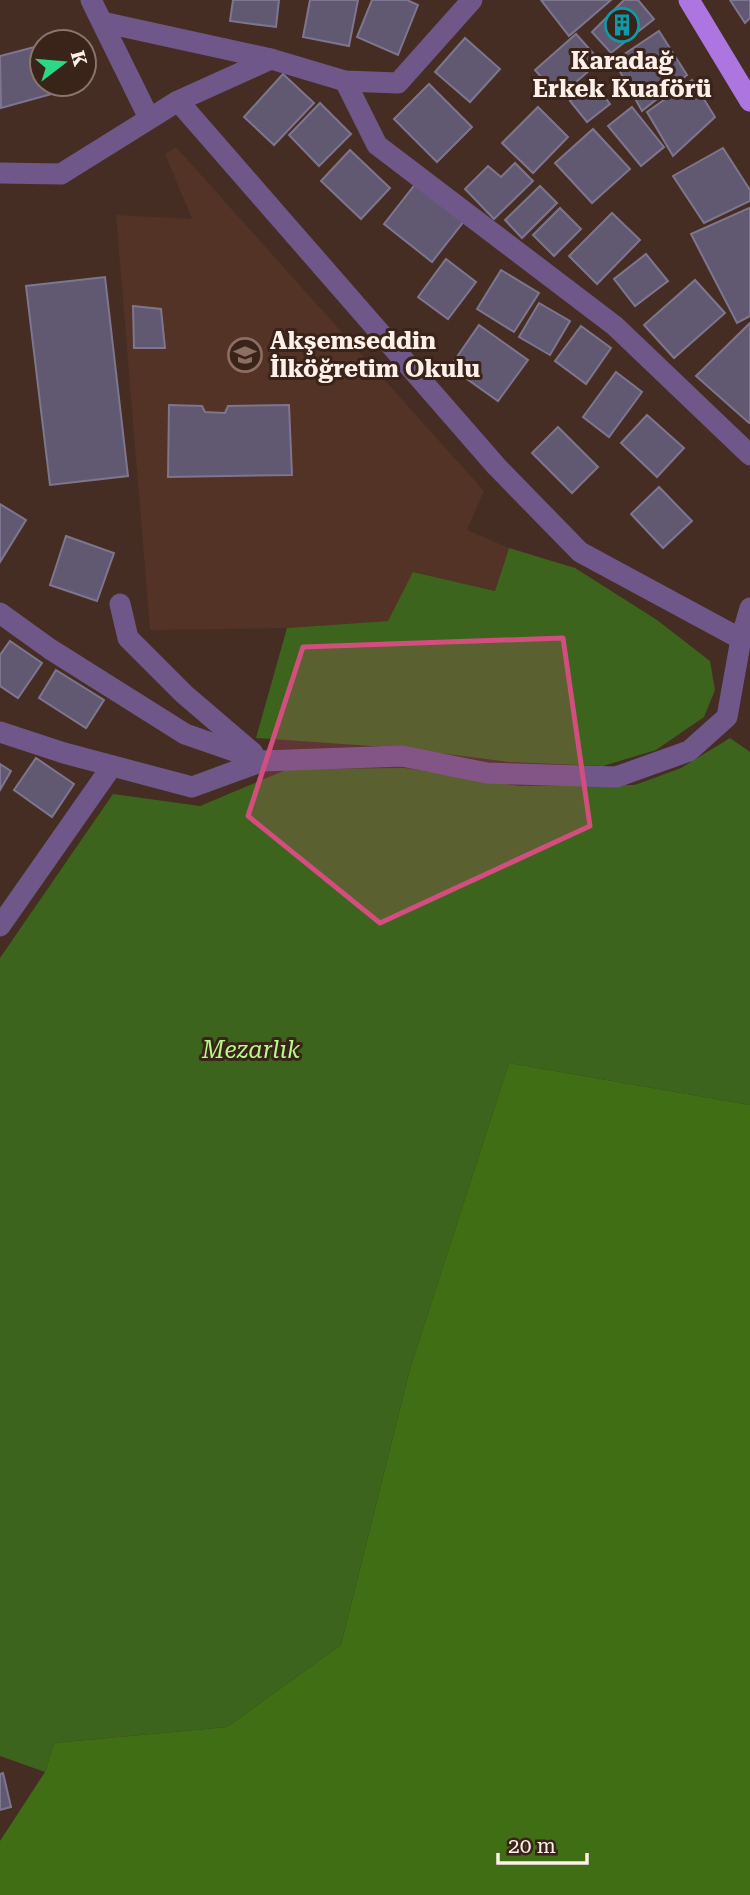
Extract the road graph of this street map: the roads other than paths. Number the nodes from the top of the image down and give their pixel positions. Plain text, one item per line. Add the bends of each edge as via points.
1 (91, 0) edge
2 (472, 0) edge
3 (689, 0) edge
4 (102, 22) junction
5 (271, 59) junction
6 (345, 80) junction
7 (178, 101) junction
8 (750, 101) edge
9 (149, 118) junction
10 (0, 173) edge
11 (750, 455) edge
12 (120, 604) dead end
13 (750, 608) edge
14 (0, 613) edge
15 (741, 639) junction
16 (0, 732) edge
17 (262, 761) junction
18 (112, 766) junction
19 (0, 926) edge

1 - 4 street
2 - 6 street via 398,83
3 - 8 main road
4 - 5 street
4 - 9 street
5 - 6 street
5 - 7 street
6 - 11 street via 377,145 615,326
7 - 9 street
7 - 15 street via 497,467 580,552
9 - 10 street via 61,174
12 - 17 street via 128,638
13 - 15 street
14 - 17 street via 185,734
15 - 17 street via 727,717 690,751 616,777 487,773 402,756
16 - 18 street
17 - 18 street via 192,787
18 - 19 street

